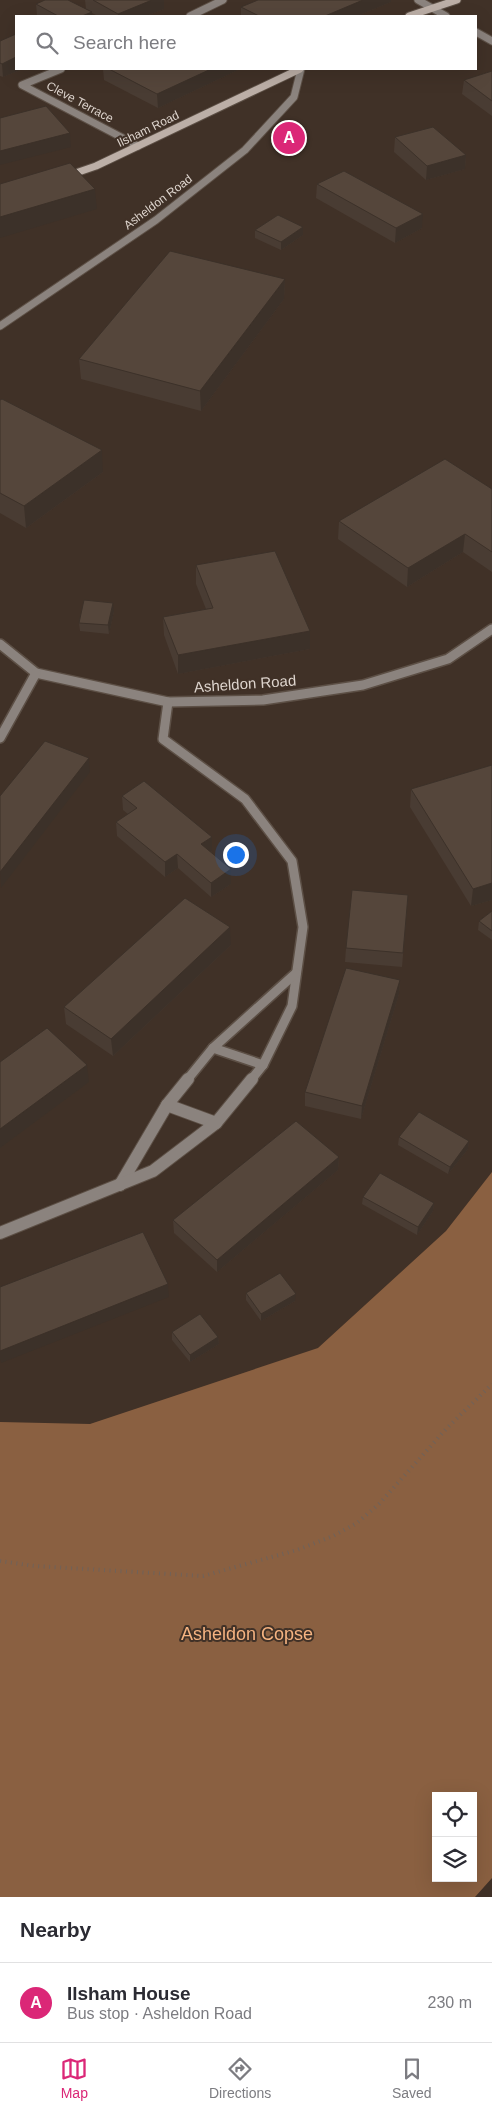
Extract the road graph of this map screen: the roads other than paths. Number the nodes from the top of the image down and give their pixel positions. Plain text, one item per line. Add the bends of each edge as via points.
1 (223, 0) edge
2 (418, 0) edge
3 (457, 0) edge
4 (430, 8) junction
5 (192, 15) edge
6 (412, 15) edge
7 (444, 15) edge
8 (477, 32) edge
9 (492, 40) edge
10 (59, 70) edge
11 (299, 70) edge
12 (301, 70) edge
13 (138, 146) junction
14 (61, 178) edge
15 (0, 326) edge
16 (492, 629) edge
17 (0, 644) edge
18 (36, 673) junction
19 (168, 702) junction
20 (2, 733) edge
21 (296, 973) junction
22 (213, 1048) junction
23 (263, 1065) junction
24 (167, 1105) junction
25 (216, 1123) junction
26 (120, 1185) junction
27 (0, 1233) edge

1 - 5 street
2 - 4 street
3 - 4 street
4 - 6 street
4 - 7 street
8 - 9 street
10 - 13 street, Cleve Terrace via 22,85
11 - 13 street, Ilsham Road
12 - 15 street, Asheldon Road via 294,97 245,150 156,220
13 - 14 street, Ilsham Road
16 - 19 street, Asheldon Road via 448,660 363,685 263,700
17 - 18 street, Asheldon Road
18 - 19 street, Asheldon Road
18 - 20 street
19 - 21 street via 163,739 245,800 292,862 303,926
21 - 22 street
21 - 23 street via 292,1006
22 - 23 street
22 - 24 street
23 - 25 street
24 - 25 street
24 - 26 street
25 - 26 street via 153,1171
26 - 27 street

